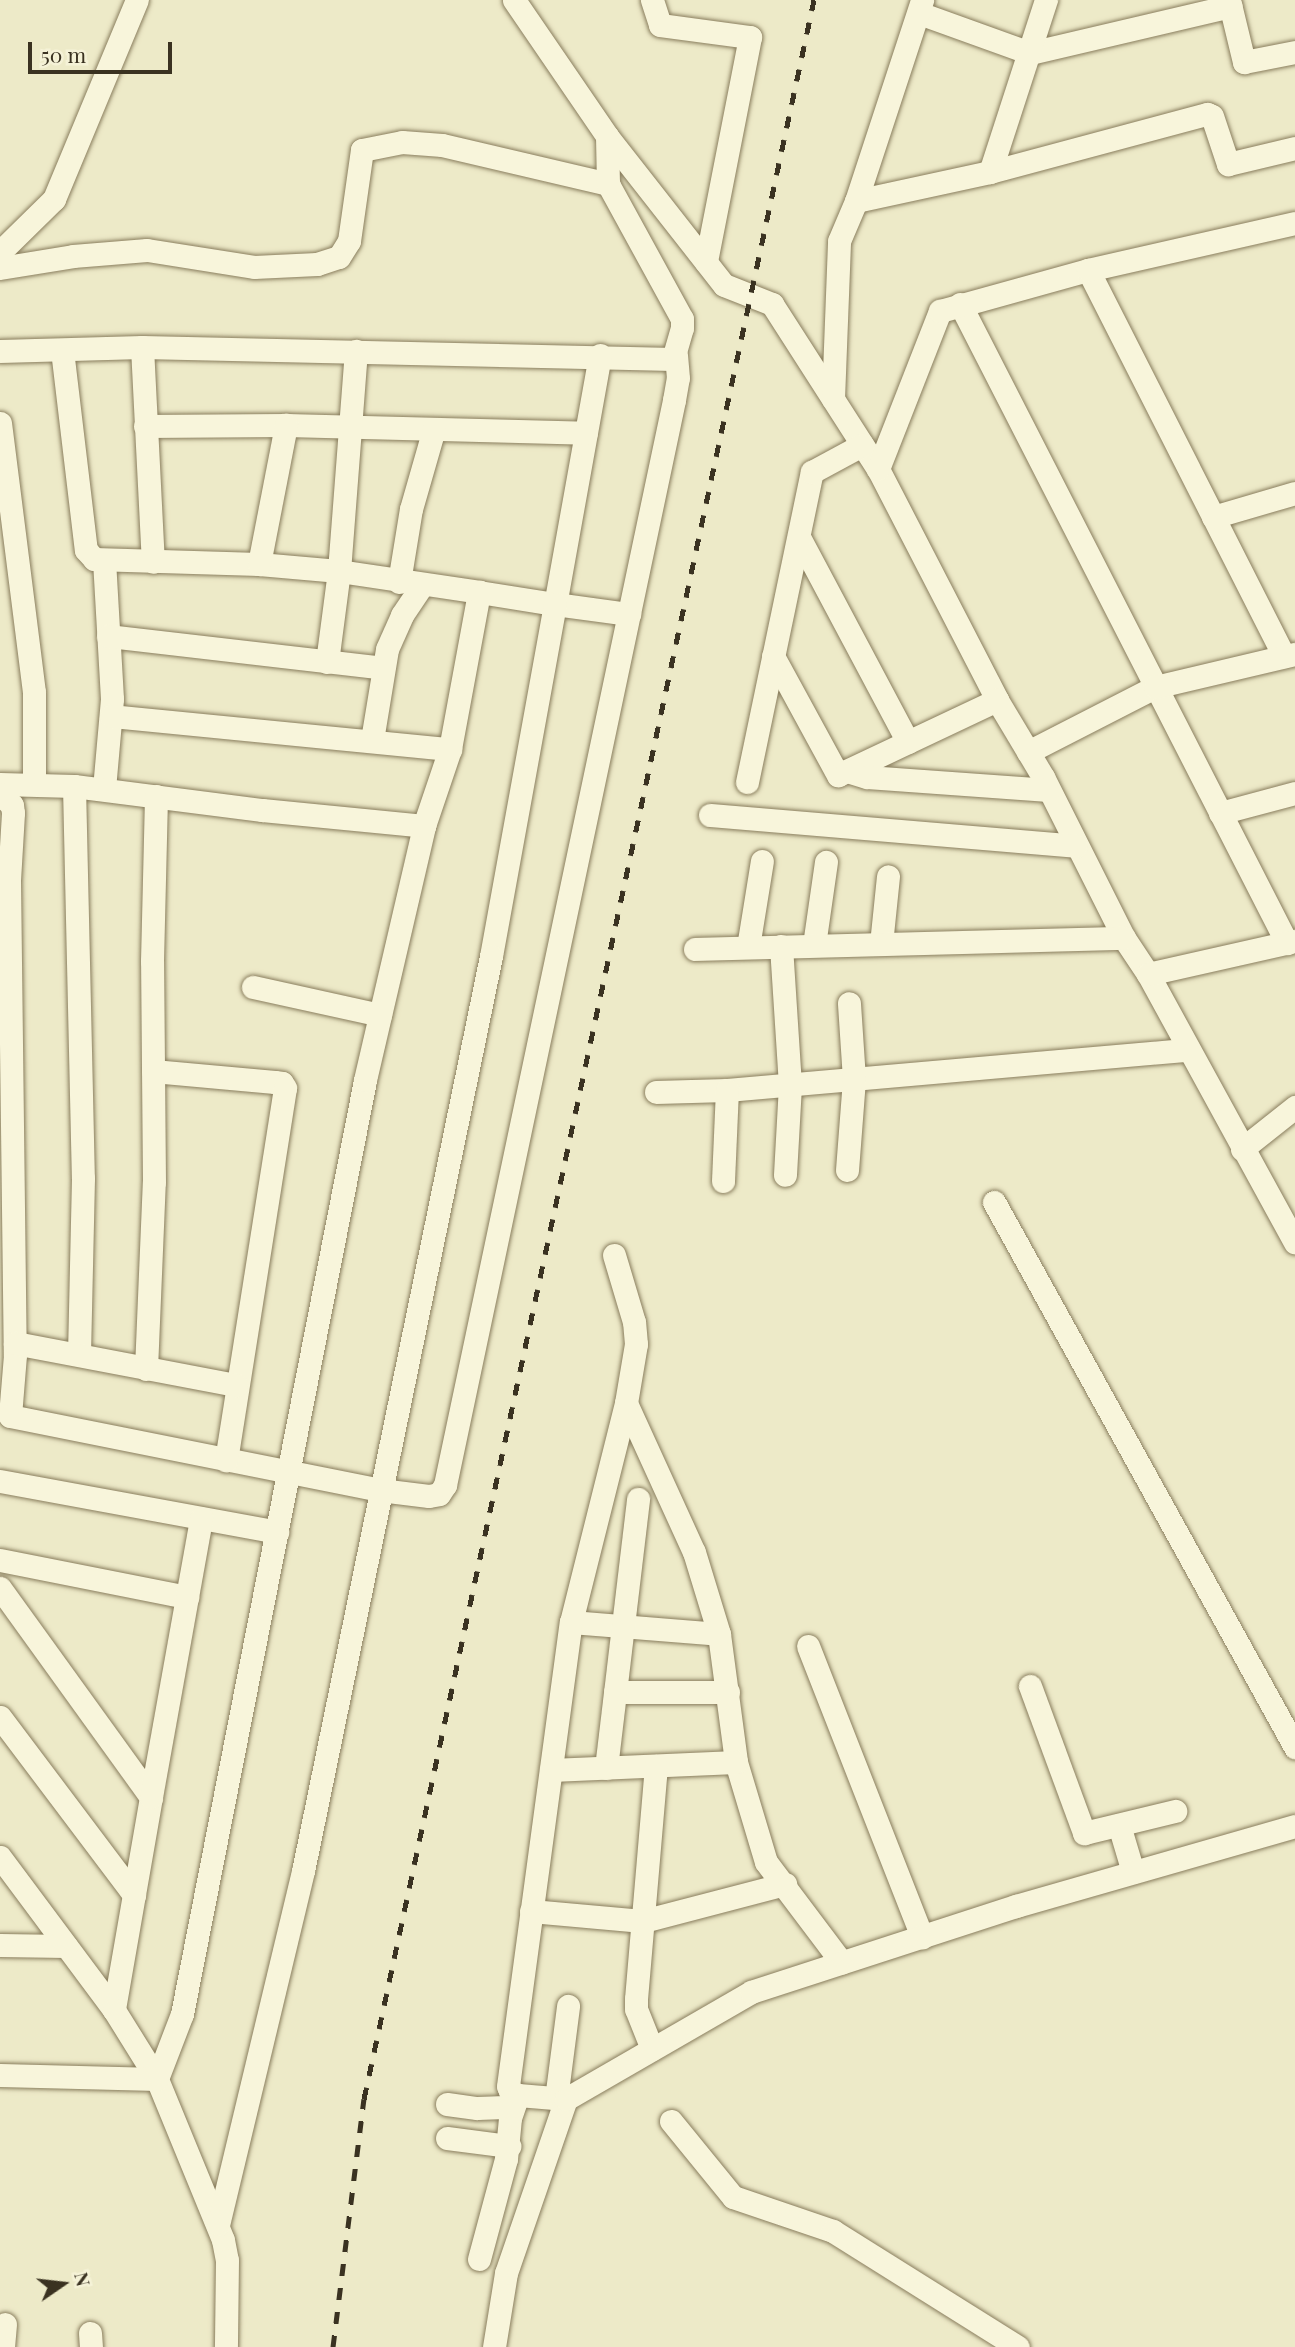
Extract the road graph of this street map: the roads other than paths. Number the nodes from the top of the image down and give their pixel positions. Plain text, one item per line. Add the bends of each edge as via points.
1 (137, 0) edge
2 (514, 0) edge
3 (652, 0) edge
4 (1046, 0) edge
5 (1230, 3) edge
6 (921, 7) edge
7 (1295, 52) edge
8 (1030, 53) junction
9 (607, 136) junction
10 (1295, 148) edge
11 (990, 172) junction
12 (608, 184) junction
13 (856, 201) junction
14 (1295, 223) edge
15 (0, 251) edge
16 (706, 262) junction
17 (0, 268) edge
18 (1088, 270) junction
19 (960, 303) junction
20 (142, 347) junction
21 (62, 350) junction
22 (0, 351) edge
23 (356, 351) junction
24 (600, 355) junction
25 (676, 355) junction
26 (833, 399) junction
27 (0, 423) edge
28 (286, 425) junction
29 (145, 426) junction
30 (351, 428) junction
31 (434, 429) junction
32 (586, 433) junction
33 (862, 445) junction
34 (878, 469) junction
35 (1295, 493) edge
36 (1213, 517) junction
37 (6, 519) edge
38 (800, 539) junction
39 (104, 560) junction
40 (153, 562) junction
41 (259, 564) junction
42 (339, 571) junction
43 (399, 582) junction
44 (422, 584) junction
45 (479, 592) junction
46 (555, 604) junction
47 (629, 614) junction
48 (108, 636) junction
49 (1289, 655) edge
50 (773, 656) junction
51 (327, 662) junction
52 (383, 668) junction
53 (1155, 687) junction
54 (997, 699) junction
55 (111, 716) junction
56 (372, 740) junction
57 (908, 742) junction
58 (450, 749) junction
59 (1028, 752) junction
60 (847, 771) junction
61 (747, 782) dead end
62 (34, 783) junction
63 (0, 784) edge
64 (74, 786) junction
65 (104, 789) junction
66 (1049, 790) junction
67 (1295, 793) edge
68 (0, 794) edge
69 (156, 796) junction
70 (1220, 813) junction
71 (710, 816) dead end
72 (424, 826) junction
73 (1076, 846) junction
74 (762, 861) dead end
75 (826, 862) dead end
76 (5, 871) edge
77 (888, 876) dead end
78 (1124, 938) junction
79 (1291, 942) edge
80 (881, 944) junction
81 (814, 945) junction
82 (782, 946) junction
83 (748, 947) junction
84 (695, 948) dead end
85 (1148, 974) junction
86 (253, 987) dead end
87 (849, 1003) dead end
88 (380, 1015) junction
89 (1187, 1049) junction
90 (153, 1071) junction
91 (854, 1079) junction
92 (790, 1084) junction
93 (727, 1090) junction
94 (656, 1092) dead end
95 (1295, 1107) edge
96 (1242, 1149) junction
97 (848, 1170) dead end
98 (785, 1175) dead end
99 (723, 1181) dead end
100 (994, 1202) dead end
101 (1295, 1242) edge
102 (614, 1255) dead end
103 (15, 1343) junction
104 (79, 1354) junction
105 (146, 1369) junction
106 (236, 1385) junction
107 (626, 1403) junction
108 (5, 1409) edge
109 (226, 1460) junction
110 (289, 1472) junction
111 (0, 1481) edge
112 (380, 1490) junction
113 (638, 1499) dead end
114 (201, 1518) junction
115 (277, 1532) junction
116 (0, 1560) edge
117 (0, 1588) edge
118 (187, 1597) junction
119 (571, 1622) junction
120 (623, 1626) junction
121 (719, 1634) junction
122 (808, 1646) dead end
123 (1030, 1686) dead end
124 (615, 1692) junction
125 (728, 1692) junction
126 (0, 1717) edge
127 (1295, 1747) edge
128 (736, 1762) junction
129 (656, 1766) junction
130 (606, 1768) junction
131 (551, 1770) junction
132 (151, 1797) junction
133 (1175, 1811) dead end
134 (1119, 1825) junction
135 (1295, 1826) edge
136 (0, 1857) edge
137 (1133, 1872) junction
138 (785, 1884) junction
139 (134, 1895) junction
140 (531, 1911) junction
141 (643, 1921) junction
142 (922, 1937) junction
143 (0, 1945) edge
144 (66, 1946) junction
145 (842, 1963) junction
146 (568, 2006) dead end
147 (114, 2010) junction
148 (652, 2049) junction
149 (0, 2075) edge
150 (157, 2079) junction
151 (561, 2099) junction
152 (515, 2101) junction
153 (447, 2104) dead end
154 (670, 2121) dead end
155 (447, 2138) dead end
156 (509, 2146) junction
157 (218, 2224) junction
158 (479, 2259) dead end
159 (5, 2324) dead end
160 (3, 2347) edge
161 (226, 2347) edge
162 (494, 2347) edge
163 (1018, 2347) edge

1 - 15 street via 58,191
2 - 9 street
3 - 16 street via 660,25 750,37
4 - 8 street
5 - 7 street via 1244,62
5 - 8 street
6 - 8 street
6 - 13 street
8 - 11 street
9 - 12 street
9 - 16 street
10 - 11 street via 1228,164 1212,116 1207,114
11 - 13 street
12 - 17 street via 442,145 402,142 362,150 349,241 339,257 317,264 254,267 147,250
12 - 25 street via 682,319
13 - 26 street via 838,250
14 - 18 street
16 - 26 street via 727,288 772,304
18 - 19 street
18 - 36 street
19 - 34 street via 940,311
19 - 53 street
20 - 21 street
20 - 23 street
20 - 29 street
21 - 22 street
21 - 39 street via 86,550 93,559
23 - 24 street
23 - 30 street
24 - 25 street via 667,361
24 - 32 street
25 - 47 street via 678,378
26 - 33 street
27 - 37 street
28 - 29 street
28 - 30 street
28 - 41 street
29 - 40 street
30 - 31 street
30 - 42 street
31 - 32 street
31 - 43 street via 411,509
32 - 46 street
33 - 34 street
33 - 38 street via 812,472
34 - 54 street
35 - 36 street
36 - 49 street
37 - 62 street via 34,692
38 - 50 street
38 - 57 street
39 - 40 street
39 - 48 street
40 - 41 street
41 - 42 street
42 - 43 street
42 - 51 street
43 - 44 street
44 - 45 street
44 - 52 street via 399,621
45 - 46 street
45 - 58 street
46 - 47 street
46 - 112 street via 491,956
47 - 112 street via 445,1485 439,1494 429,1496
48 - 51 street
48 - 55 street
49 - 53 street
50 - 60 street via 835,773
50 - 61 street
51 - 52 street
52 - 56 street
53 - 59 street
53 - 70 street
54 - 57 street
54 - 59 street
55 - 56 street
55 - 65 street
56 - 58 street
57 - 60 street
58 - 72 street
59 - 66 street
60 - 66 street via 867,777
62 - 63 street
62 - 64 street
64 - 65 street
64 - 104 street via 83,1189
65 - 69 street
66 - 73 street
67 - 70 street
68 - 76 street via 7,798 13,813
69 - 72 street
69 - 90 street
70 - 79 street
71 - 73 street
72 - 88 street
73 - 78 street
74 - 83 street
75 - 81 street
76 - 103 street
77 - 80 street
78 - 80 street
78 - 85 street
79 - 85 street
80 - 81 street
81 - 82 street
82 - 83 street
82 - 92 street
83 - 84 street
85 - 89 street
86 - 88 street
87 - 91 street
88 - 110 street
89 - 91 street
89 - 96 street
90 - 105 street via 154,1182
90 - 106 street via 275,1082 285,1088
91 - 92 street
91 - 97 street
92 - 93 street
92 - 98 street
93 - 94 street
93 - 99 street
95 - 96 street
96 - 101 street
100 - 127 street
102 - 107 street via 636,1332
103 - 104 street
103 - 108 street
104 - 105 street
105 - 106 street
106 - 109 street
107 - 119 street
107 - 121 street via 694,1552
108 - 109 street via 16,1419
109 - 110 street
110 - 112 street
110 - 115 street
111 - 114 street
112 - 157 street via 303,1871
113 - 120 street
114 - 115 street
114 - 118 street
115 - 150 street via 182,2014
116 - 118 street
117 - 132 street
118 - 132 street
119 - 120 street
119 - 131 street
120 - 121 street
120 - 124 street
121 - 125 street
122 - 142 street
123 - 134 street via 1081,1830 1089,1833
124 - 125 street
124 - 130 street
125 - 128 street
126 - 139 street
128 - 129 street
128 - 138 street via 766,1861
129 - 130 street
129 - 141 street
130 - 131 street
131 - 140 street
132 - 139 street
133 - 134 street
134 - 137 street
135 - 137 street
136 - 144 street
137 - 142 street
138 - 141 street
138 - 145 street
139 - 147 street
140 - 141 street
140 - 152 street via 508,2086
141 - 148 street via 636,2009
142 - 145 street
143 - 144 street
144 - 147 street
145 - 148 street via 751,1992
146 - 151 street
147 - 150 street
148 - 151 street
149 - 150 street
150 - 157 street
151 - 152 street
151 - 162 street via 506,2273
152 - 153 street via 477,2108
152 - 156 street
154 - 163 street via 733,2197 840,2234
155 - 156 street
156 - 158 street
157 - 161 street via 227,2260
159 - 160 street

